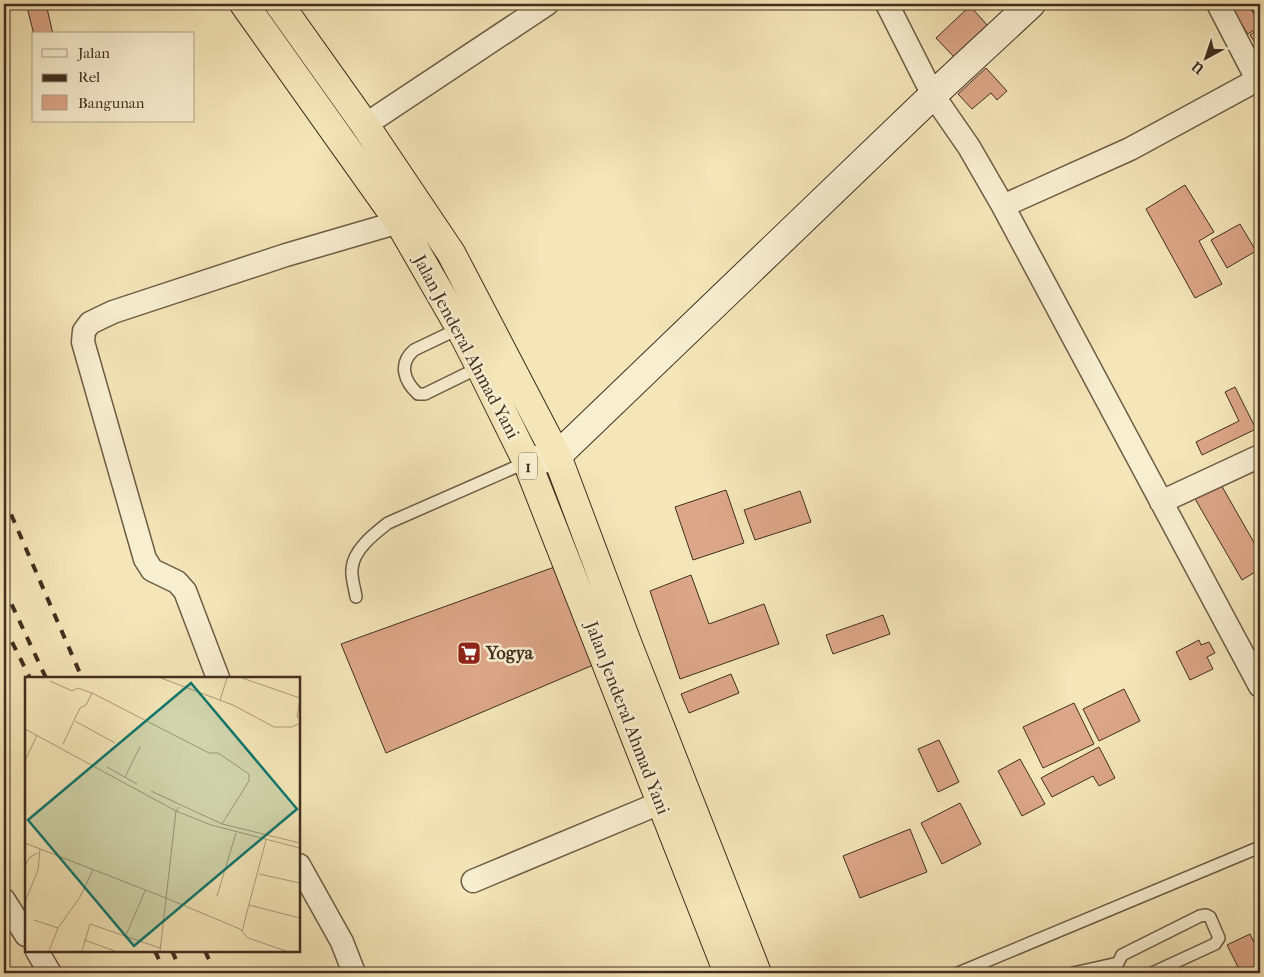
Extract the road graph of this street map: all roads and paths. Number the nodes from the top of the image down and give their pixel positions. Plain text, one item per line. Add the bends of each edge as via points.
1 (244, 4) edge
2 (279, 4) edge
3 (547, 4) edge
4 (887, 4) edge
5 (1031, 4) edge
6 (1218, 4) edge
7 (1259, 83) edge
8 (933, 95) junction
9 (365, 125) junction
10 (1003, 206) junction
11 (398, 222) junction
12 (460, 328) junction
13 (480, 367) junction
14 (557, 456) junction
15 (1260, 456) edge
16 (527, 462) junction
17 (1161, 502) junction
18 (356, 597) dead end
19 (218, 677) edge
20 (1260, 686) edge
21 (660, 803) junction
22 (1260, 848) edge
23 (300, 867) edge
24 (473, 881) dead end
25 (4, 900) edge
26 (25, 933) edge
27 (38, 952) edge
28 (1118, 963) junction
29 (50, 973) edge
30 (354, 973) edge
31 (728, 973) edge
32 (757, 973) edge
33 (958, 973) edge
34 (1073, 973) edge
35 (1124, 973) edge
36 (1152, 973) edge

1 - 11 highway, Jalan Jenderal Ahmad Yani / 1
2 - 9 highway, Jalan Jenderal Ahmad Yani / 1
3 - 9 street
4 - 8 street
5 - 8 street
6 - 7 street
7 - 10 street via 1130,149
8 - 10 street via 969,147
8 - 14 street
9 - 14 highway, Jalan Jenderal Ahmad Yani / 1 via 451,253
10 - 17 street
11 - 12 highway, Jalan Jenderal Ahmad Yani / 1
11 - 19 street via 159,296 113,312 90,323 84,331 83,342 145,559 152,570 177,582 185,591
12 - 13 highway, Jalan Jenderal Ahmad Yani / 1
12 - 13 lane via 410,354 403,370 407,382 418,394 425,394
13 - 16 highway, Jalan Jenderal Ahmad Yani / 1
14 - 16 street
14 - 32 highway, Jalan Jenderal Ahmad Yani / 1
15 - 17 street
16 - 18 lane via 383,527 356,556 352,569
16 - 21 highway, Jalan Jenderal Ahmad Yani / 1
17 - 20 street
21 - 24 street
21 - 31 highway, Jalan Jenderal Ahmad Yani / 1
22 - 33 lane
23 - 30 street via 342,942
25 - 26 street
27 - 29 street
28 - 34 lane
28 - 35 lane
28 - 36 lane via 1122,955 1200,916 1210,917 1219,938 1215,944

